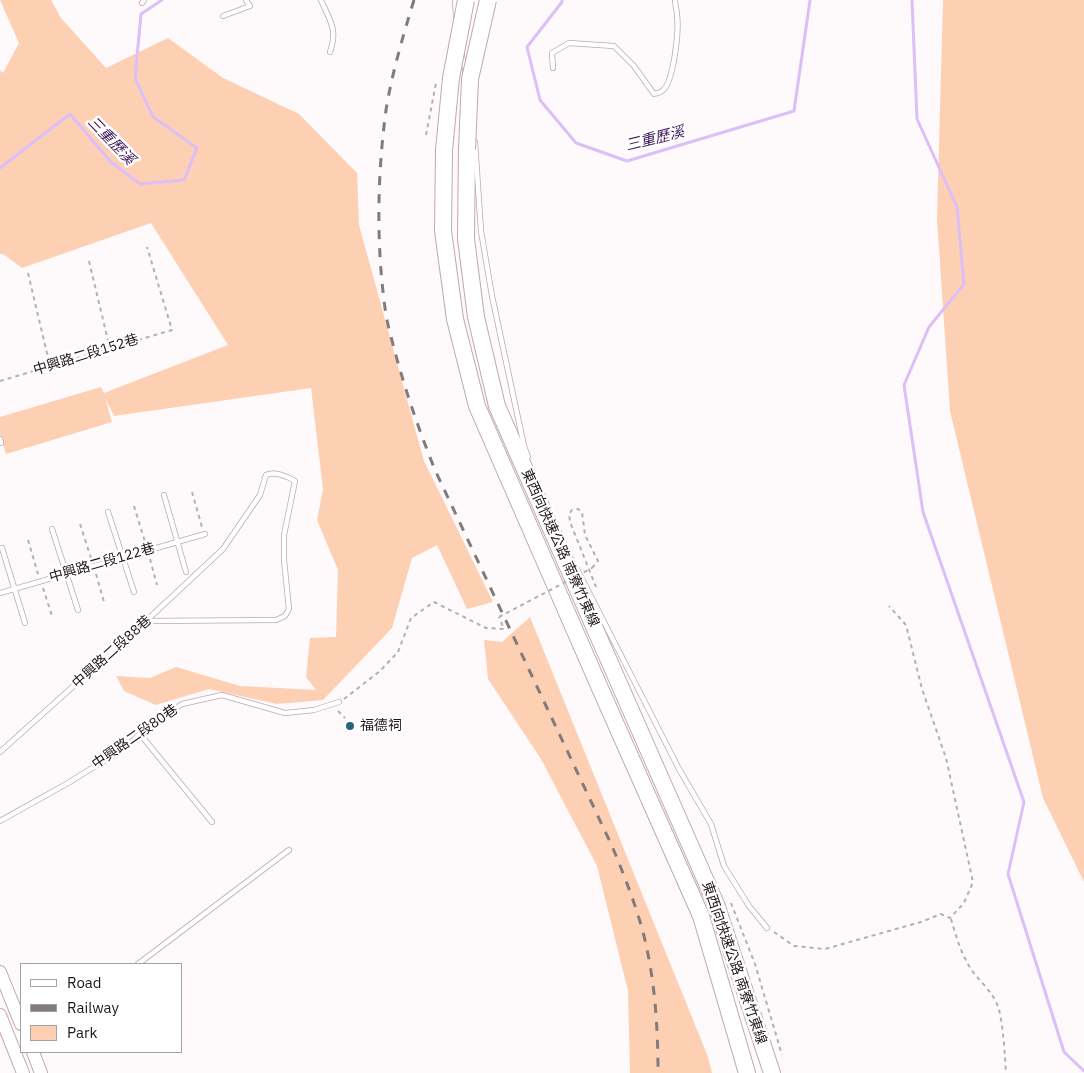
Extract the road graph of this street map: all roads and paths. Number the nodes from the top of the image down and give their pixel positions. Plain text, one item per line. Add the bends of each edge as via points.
1 (246, 0) edge
2 (320, 0) edge
3 (455, 0) edge
4 (466, 0) edge
5 (488, 0) edge
6 (675, 0) edge
7 (223, 16) dead end
8 (330, 52) dead end
9 (553, 68) dead end
10 (147, 247) dead end
11 (89, 261) dead end
12 (28, 273) dead end
13 (110, 348) junction
14 (50, 366) junction
15 (0, 376) edge
16 (1, 381) edge
17 (530, 462) dead end
18 (538, 486) dead end
19 (192, 492) dead end
20 (164, 495) dead end
21 (134, 506) dead end
22 (108, 512) dead end
23 (80, 524) dead end
24 (556, 525) dead end
25 (52, 529) dead end
26 (205, 534) joint
27 (28, 540) dead end
28 (178, 541) junction
29 (2, 548) dead end
30 (147, 550) junction
31 (124, 557) junction
32 (574, 562) dead end
33 (93, 566) junction
34 (186, 572) dead end
35 (67, 574) junction
36 (41, 581) junction
37 (157, 585) dead end
38 (15, 589) junction
39 (134, 592) dead end
40 (0, 593) edge
41 (104, 602) dead end
42 (888, 606) dead end
43 (597, 609) junction
44 (78, 610) dead end
45 (52, 616) dead end
46 (146, 621) junction
47 (25, 623) dead end
48 (339, 702) joint
49 (140, 734) junction
50 (0, 752) edge
51 (0, 821) edge
52 (212, 822) dead end
53 (289, 850) dead end
54 (950, 918) junction
55 (767, 928) joint
56 (139, 963) edge
57 (0, 972) edge
58 (0, 1015) edge
59 (20, 1022) edge
60 (33, 1053) edge
61 (23, 1073) edge
62 (41, 1073) edge
63 (747, 1073) edge
64 (772, 1073) edge
65 (1006, 1073) edge

1 - 7 lane via 250,6
2 - 8 lane via 334,31
3 - 17 lane via 478,166 484,250
4 - 63 highway, 東西向快速公路 南寮竹東線, bridge via 451,78 444,150 443,231 455,319 477,406 701,916
5 - 64 highway, 東西向快速公路 南寮竹東線, bridge via 470,79 466,239 476,317 497,406 716,904
6 - 9 lane via 677,37 668,83 662,91 654,94 634,66 614,46 569,43 552,52
10 - 13 path, 中興路二段152巷 via 172,330
11 - 13 path
12 - 14 path
13 - 14 path, 中興路二段152巷
14 - 16 path, 中興路二段152巷
15 - 16 path
18 - 24 lane
19 - 26 path
20 - 28 lane
21 - 30 path
22 - 31 lane
23 - 33 path
25 - 35 lane
26 - 28 lane, 中興路二段122巷
27 - 36 path
28 - 30 lane, 中興路二段122巷
28 - 34 lane
29 - 38 lane
30 - 31 lane, 中興路二段122巷
30 - 37 path
31 - 33 lane, 中興路二段122巷
31 - 39 lane
32 - 43 lane
33 - 35 lane, 中興路二段122巷
33 - 41 path
35 - 36 lane, 中興路二段122巷
35 - 44 lane
36 - 38 lane, 中興路二段122巷
36 - 45 path
38 - 40 lane, 中興路二段122巷
38 - 47 lane
42 - 54 path via 906,625 922,689 946,758 973,882 964,903
43 - 48 path, bridge via 597,591 570,522 572,510 582,512 587,540 598,561 592,568 499,617 504,629 486,628 434,602 411,618 398,652 380,671
43 - 55 lane via 679,769 711,824 724,866
46 - 46 lane, 中興路二段88巷 via 223,549 260,495 268,473 295,481 284,535 289,609 285,616 276,620
46 - 50 lane, 中興路二段88巷
48 - 49 lane, 中興路二段80巷 via 314,710 285,713 222,695 182,704
49 - 51 lane, 中興路二段80巷 via 123,749
49 - 52 lane
53 - 56 lane
54 - 55 path via 941,914 825,949 794,946
54 - 65 path via 972,970 998,1004
57 - 59 main road
58 - 61 main road
60 - 62 main road

